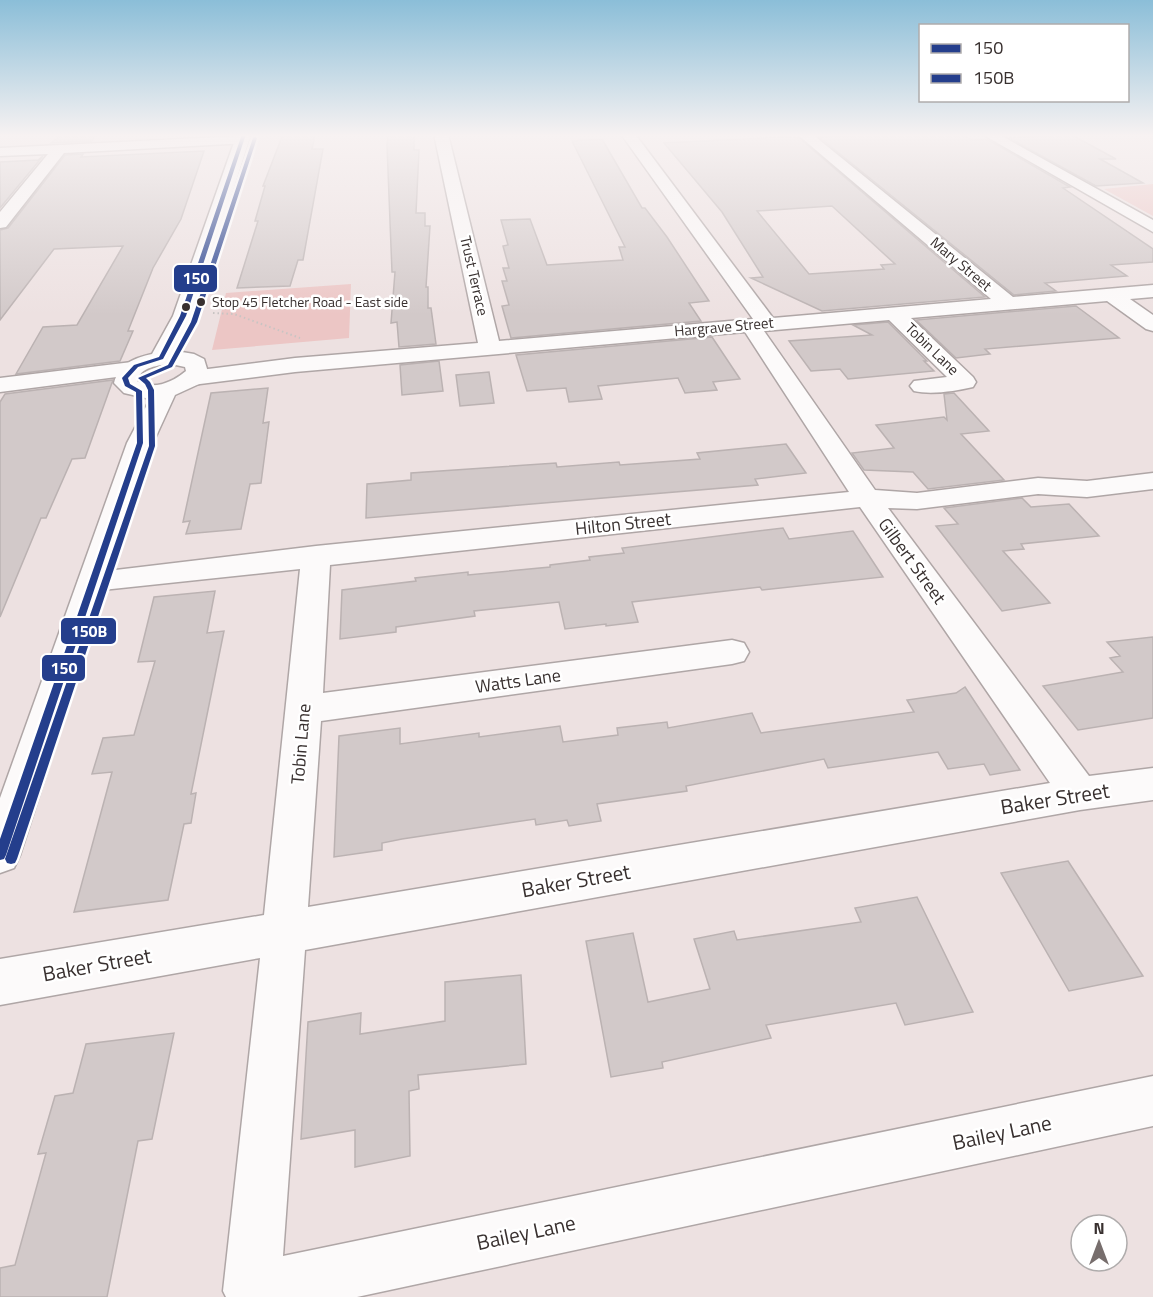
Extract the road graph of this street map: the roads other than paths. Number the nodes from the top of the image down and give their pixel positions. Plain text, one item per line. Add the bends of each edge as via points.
1 (23, 195) edge
2 (224, 195) edge
3 (455, 195) edge
4 (669, 195) edge
5 (877, 195) edge
6 (1095, 195) edge
7 (0, 223) edge
8 (1153, 228) edge
9 (1153, 291) edge
10 (1110, 294) junction
11 (1008, 303) junction
12 (893, 312) junction
13 (183, 316) junction
14 (758, 324) junction
15 (1153, 325) edge
16 (490, 348) junction
17 (161, 358) junction
18 (192, 368) junction
19 (132, 381) junction
20 (0, 385) edge
21 (922, 386) dead end
22 (166, 390) junction
23 (140, 443) junction
24 (1153, 481) edge
25 (867, 498) junction
26 (316, 556) junction
27 (93, 581) junction
28 (732, 652) dead end
29 (305, 709) junction
30 (1153, 784) edge
31 (1080, 794) junction
32 (0, 855) edge
33 (283, 931) junction
34 (0, 982) edge
35 (1153, 1101) edge

1 - 7 street
2 - 13 street
3 - 16 street, Trust Terrace
4 - 14 street, Gilbert Street
5 - 11 street, Mary Street
6 - 8 street
9 - 10 street, Hargrave Street
10 - 11 street, Hargrave Street
10 - 15 street
11 - 12 street, Hargrave Street
12 - 14 street, Hargrave Street
12 - 21 street, Tobin Lane via 965,382
13 - 17 street
13 - 18 street
14 - 16 street, Hargrave Street
14 - 25 street, Gilbert Street
16 - 18 street, Hargrave Street via 295,365
17 - 18 street
17 - 19 street
18 - 22 street via 183,384
19 - 20 street
19 - 22 street
19 - 23 street
22 - 23 street
23 - 27 street
24 - 25 street, Hilton Street via 1087,489 1038,486 917,501
25 - 26 street, Hilton Street
25 - 31 street, Gilbert Street
26 - 27 street, Hilton Street
26 - 29 street, Tobin Lane
27 - 32 street
28 - 29 street, Watts Lane
29 - 33 street, Tobin Lane
30 - 31 street, Baker Street
31 - 33 street, Baker Street
33 - 34 street, Baker Street
33 - 35 street, Bailey Lane via 252,1291

